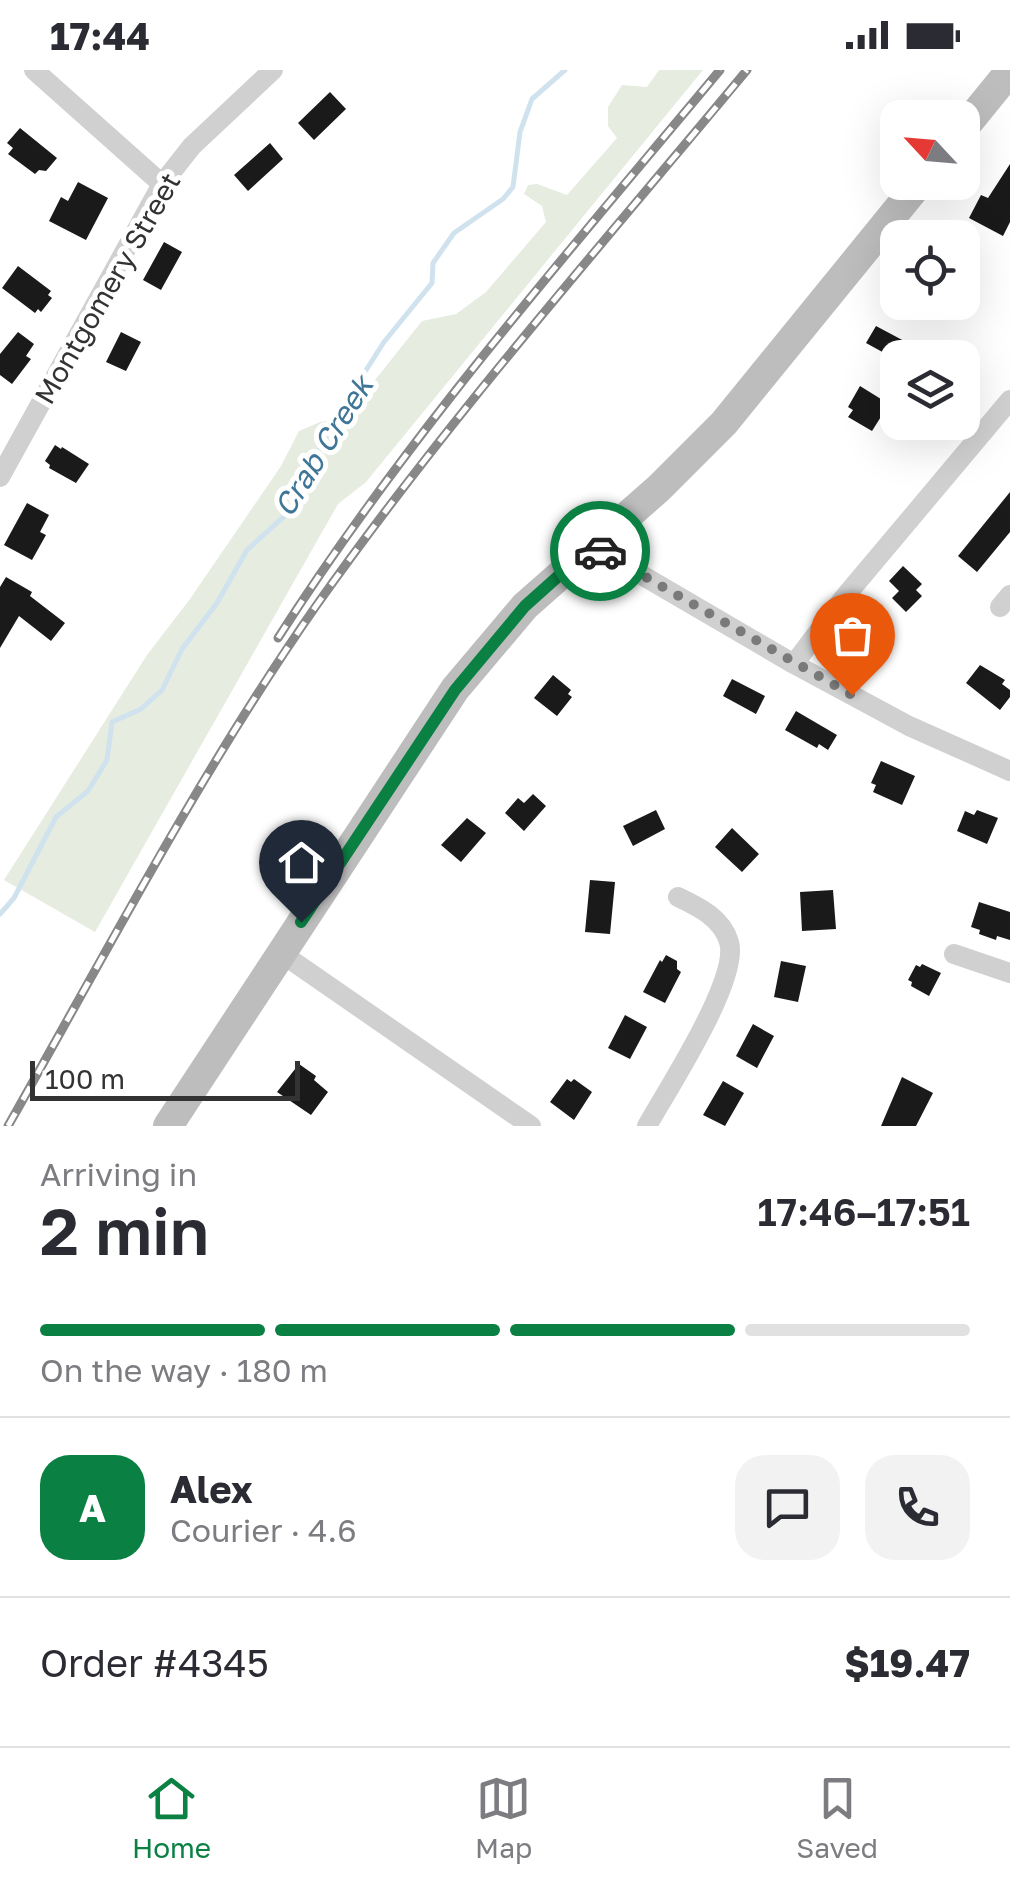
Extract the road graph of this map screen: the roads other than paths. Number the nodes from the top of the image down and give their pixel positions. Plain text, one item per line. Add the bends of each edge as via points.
1 (273, 70) edge
2 (36, 71) edge
3 (1010, 71) edge
4 (980, 108) edge
5 (162, 184) junction
6 (905, 200) edge
7 (1010, 400) edge
8 (0, 477) edge
9 (592, 546) junction
10 (794, 664) junction
11 (1010, 771) edge
12 (678, 896) dead end
13 (281, 953) junction
14 (954, 954) dead end
15 (1010, 973) edge
16 (168, 1126) edge
17 (531, 1126) edge
18 (647, 1126) edge

1 - 5 street, Montgomery Street via 192,146
2 - 5 street
3 - 4 main road
5 - 8 street, Montgomery Street
6 - 9 main road via 724,423
7 - 10 street
9 - 10 street
9 - 13 main road via 525,606 455,690
10 - 11 street
12 - 18 street via 711,914 730,943 726,983
13 - 16 main road
13 - 17 street
14 - 15 street

